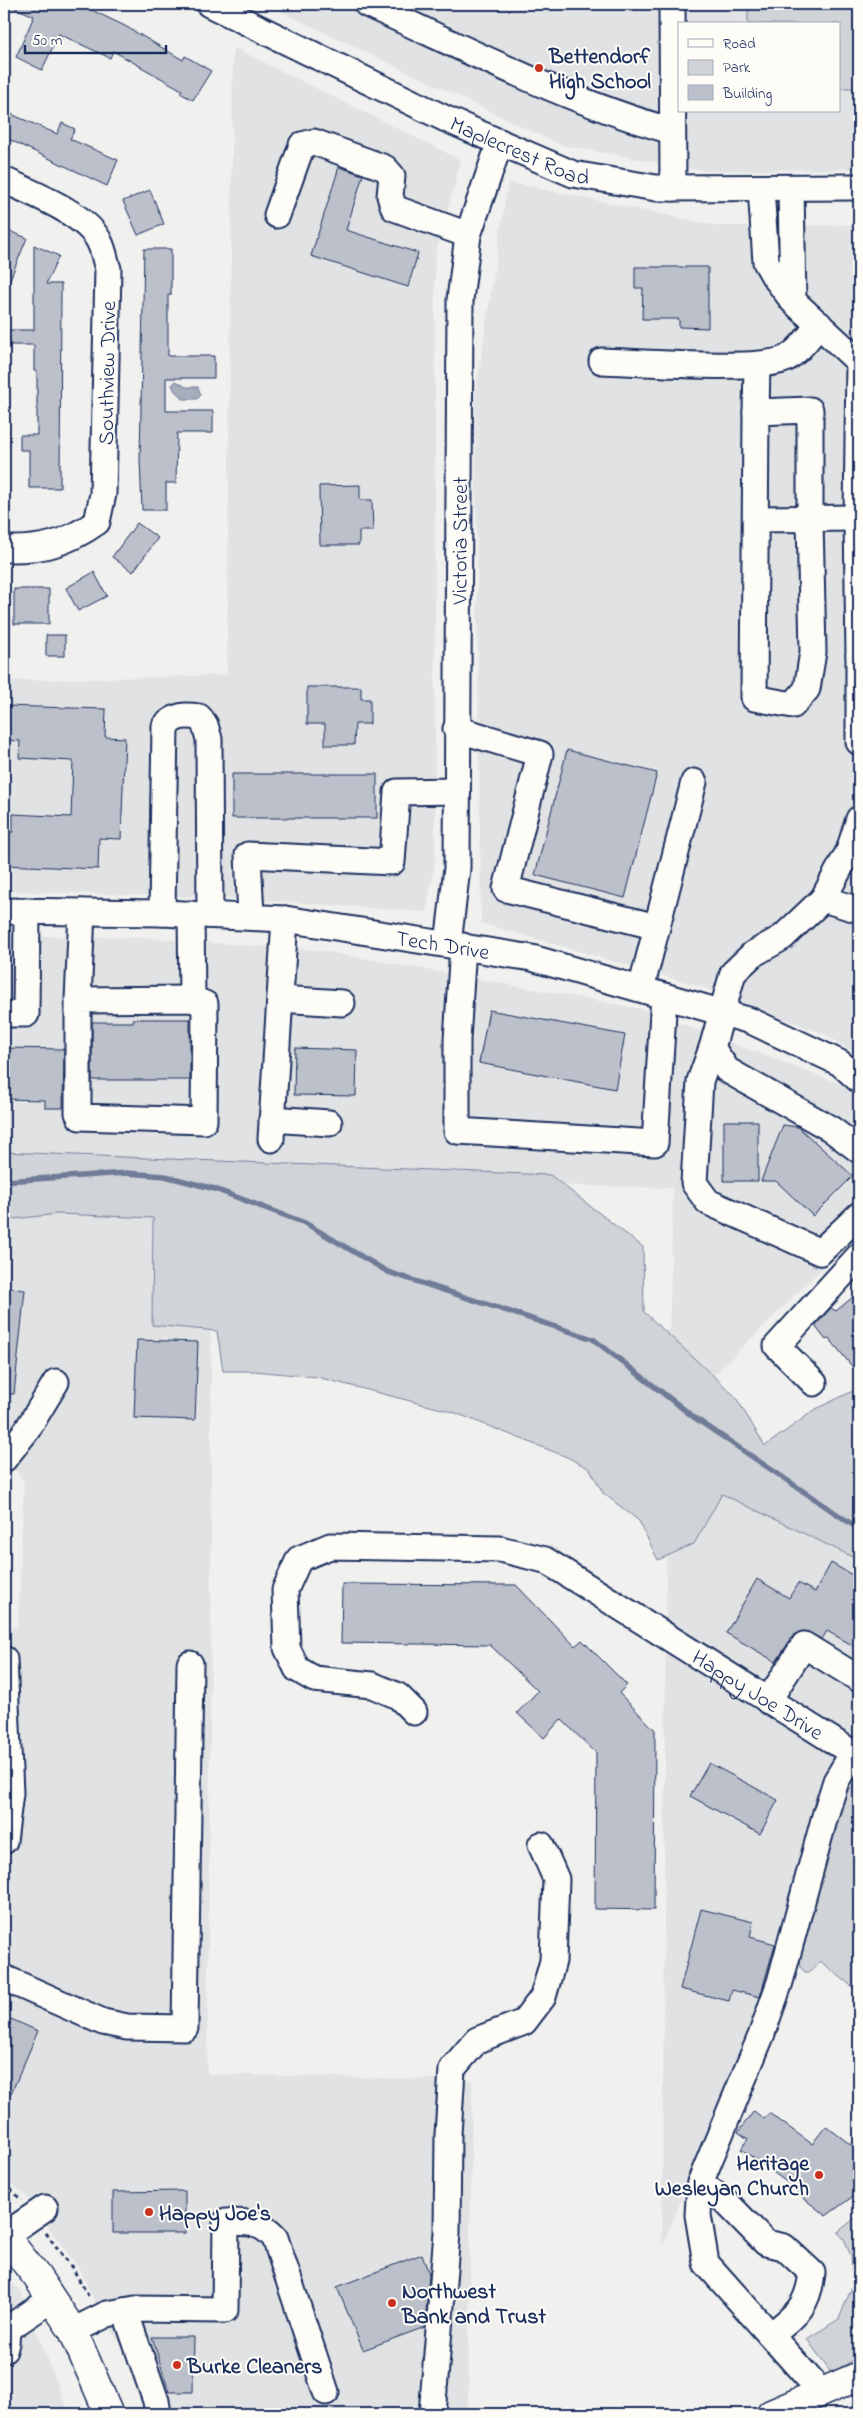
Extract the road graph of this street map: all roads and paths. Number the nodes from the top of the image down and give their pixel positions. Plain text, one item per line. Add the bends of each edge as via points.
1 (208, 4) edge
2 (368, 4) edge
3 (672, 4) edge
4 (258, 14) edge
5 (672, 131) junction
6 (500, 142) junction
7 (4, 180) edge
8 (859, 187) edge
9 (673, 188) junction
10 (761, 188) junction
11 (791, 188) junction
12 (277, 215) dead end
13 (468, 235) junction
14 (793, 301) junction
15 (819, 324) junction
16 (602, 361) dead end
17 (859, 362) edge
18 (756, 365) junction
19 (756, 412) junction
20 (857, 518) junction
21 (756, 519) junction
22 (810, 520) junction
23 (4, 549) edge
24 (859, 655) edge
25 (456, 729) junction
26 (859, 742) edge
27 (694, 782) dead end
28 (457, 791) junction
29 (859, 819) edge
30 (854, 852) edge
31 (823, 899) junction
32 (859, 910) edge
33 (15, 911) edge
34 (82, 912) junction
35 (162, 913) junction
36 (200, 915) junction
37 (251, 916) junction
38 (285, 919) junction
39 (657, 927) junction
40 (455, 945) junction
41 (652, 992) junction
42 (192, 999) junction
43 (280, 999) junction
44 (78, 1000) junction
45 (342, 1003) dead end
46 (721, 1012) junction
47 (4, 1014) edge
48 (712, 1048) junction
49 (859, 1080) edge
50 (329, 1123) dead end
51 (859, 1150) edge
52 (859, 1215) edge
53 (859, 1256) edge
54 (56, 1382) dead end
55 (814, 1383) dead end
56 (4, 1459) edge
57 (4, 1659) edge
58 (190, 1664) dead end
59 (859, 1679) edge
60 (768, 1701) junction
61 (414, 1712) dead end
62 (856, 1755) edge
63 (5, 1832) edge
64 (541, 1845) dead end
65 (4, 1978) edge
66 (700, 2183) junction
67 (4, 2184) edge
68 (39, 2212) junction
69 (4, 2235) edge
70 (52, 2299) junction
71 (125, 2311) junction
72 (100, 2317) junction
73 (73, 2331) junction
74 (5, 2336) edge
75 (771, 2336) junction
76 (859, 2376) edge
77 (326, 2392) dead end
78 (821, 2392) junction
79 (109, 2414) edge
80 (158, 2414) edge
81 (432, 2414) edge
82 (771, 2414) edge

1 - 4 street, Maplecrest Road
2 - 5 street via 555,91 619,116
3 - 5 street
4 - 6 street, Maplecrest Road via 446,119
5 - 9 street
6 - 9 street, Maplecrest Road via 573,174
6 - 13 street, Victoria Street
7 - 23 street, Southview Drive via 40,196 85,223 100,241 108,269 103,494 97,522 58,545
8 - 11 street, Maplecrest Road
9 - 10 street, Maplecrest Road
10 - 11 street, Maplecrest Road
10 - 14 street via 766,262
11 - 14 street
12 - 13 street via 302,145 314,142 385,168 392,176 390,196 394,208
13 - 25 street, Victoria Street via 460,300
14 - 15 street
15 - 17 street
15 - 18 street via 786,358
16 - 18 street
17 - 20 street
18 - 19 street
19 - 21 street
19 - 22 street via 810,410
20 - 22 street
20 - 24 street
21 - 22 street
21 - 22 street via 754,698 793,705 807,690 813,652
24 - 26 street
25 - 28 street, Victoria Street
25 - 39 street via 540,754 506,889
27 - 39 street
28 - 37 street via 397,792 392,862 248,855
28 - 40 street, Victoria Street
29 - 30 street
30 - 31 street
31 - 32 street
31 - 46 street via 784,937 753,954 733,973
33 - 34 street, Tech Drive
33 - 47 street via 26,1014
34 - 35 street, Tech Drive
34 - 44 street
35 - 36 street, Tech Drive
35 - 36 street via 165,726 173,717 186,715 199,717 209,739
36 - 37 street, Tech Drive
36 - 42 street
37 - 38 street, Tech Drive
38 - 40 street, Tech Drive
38 - 43 street
39 - 41 street
40 - 41 street, Tech Drive via 532,958
40 - 41 street, Victoria Street via 457,1131 655,1143
41 - 46 street, Tech Drive
42 - 44 street
42 - 44 street via 205,1004 204,1121 80,1117
43 - 45 street
43 - 50 street via 272,1129
46 - 48 street
46 - 49 street, Tech Drive via 751,1021 831,1059
48 - 51 street via 728,1070 832,1129
48 - 52 street via 700,1081 694,1183 708,1202 820,1252
53 - 55 street via 777,1346
54 - 56 street via 27,1430
57 - 63 street via 10,1793
58 - 65 street via 184,2028 127,2027 103,2022
59 - 60 street via 804,1646
60 - 61 street, Happy Joe Drive via 545,1560 500,1550 330,1546 298,1559 285,1590 287,1648 297,1669 314,1679 372,1684 398,1696
60 - 62 street, Happy Joe Drive
62 - 66 street via 836,1782 780,1982
64 - 81 street via 556,1879 553,1961 543,1997 524,2022 477,2040 452,2069 448,2232
66 - 75 street via 698,2215 706,2263
66 - 75 street via 724,2200 766,2243 784,2247 812,2273 810,2293 796,2314
67 - 68 path
68 - 69 street
68 - 72 path
69 - 70 main road
70 - 73 main road
70 - 74 street
71 - 72 street
71 - 77 street via 225,2310 226,2222 254,2223 265,2227 275,2238
71 - 80 street
72 - 73 street
73 - 79 main road
75 - 78 street
76 - 78 main road
78 - 82 main road

